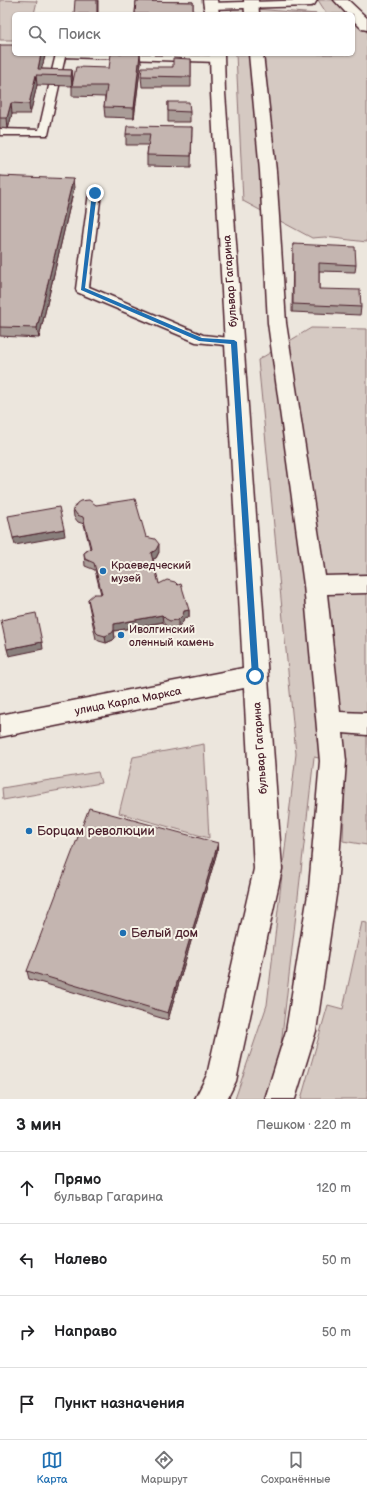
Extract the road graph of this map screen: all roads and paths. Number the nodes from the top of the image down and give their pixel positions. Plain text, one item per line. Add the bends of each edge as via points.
1 (312, 0) edge
2 (341, 0) edge
3 (251, 6) edge
4 (211, 7) edge
5 (353, 12) edge
6 (355, 14) edge
7 (367, 26) edge
8 (61, 56) edge
9 (165, 56) edge
10 (256, 56) edge
11 (217, 57) edge
12 (0, 132) edge
13 (95, 193) dead end
14 (234, 342) junction
15 (367, 584) edge
16 (315, 585) junction
17 (255, 676) junction
18 (329, 722) junction
19 (367, 724) edge
20 (0, 726) edge
21 (210, 1099) edge
22 (280, 1099) edge

1 - 3 lane via 311,3
2 - 5 street
3 - 4 lane
6 - 7 street
8 - 12 lane via 44,134
9 - 11 lane
10 - 16 street via 268,171 277,323
11 - 14 street, бульвар Гагарина
13 - 14 lane via 82,289 201,339
14 - 17 street, бульвар Гагарина
15 - 16 street
16 - 18 street
17 - 20 street, улица Карла Маркса
17 - 21 street, бульвар Гагарина via 268,869 221,1081
18 - 19 street
18 - 22 street via 333,761 323,888 301,1031

